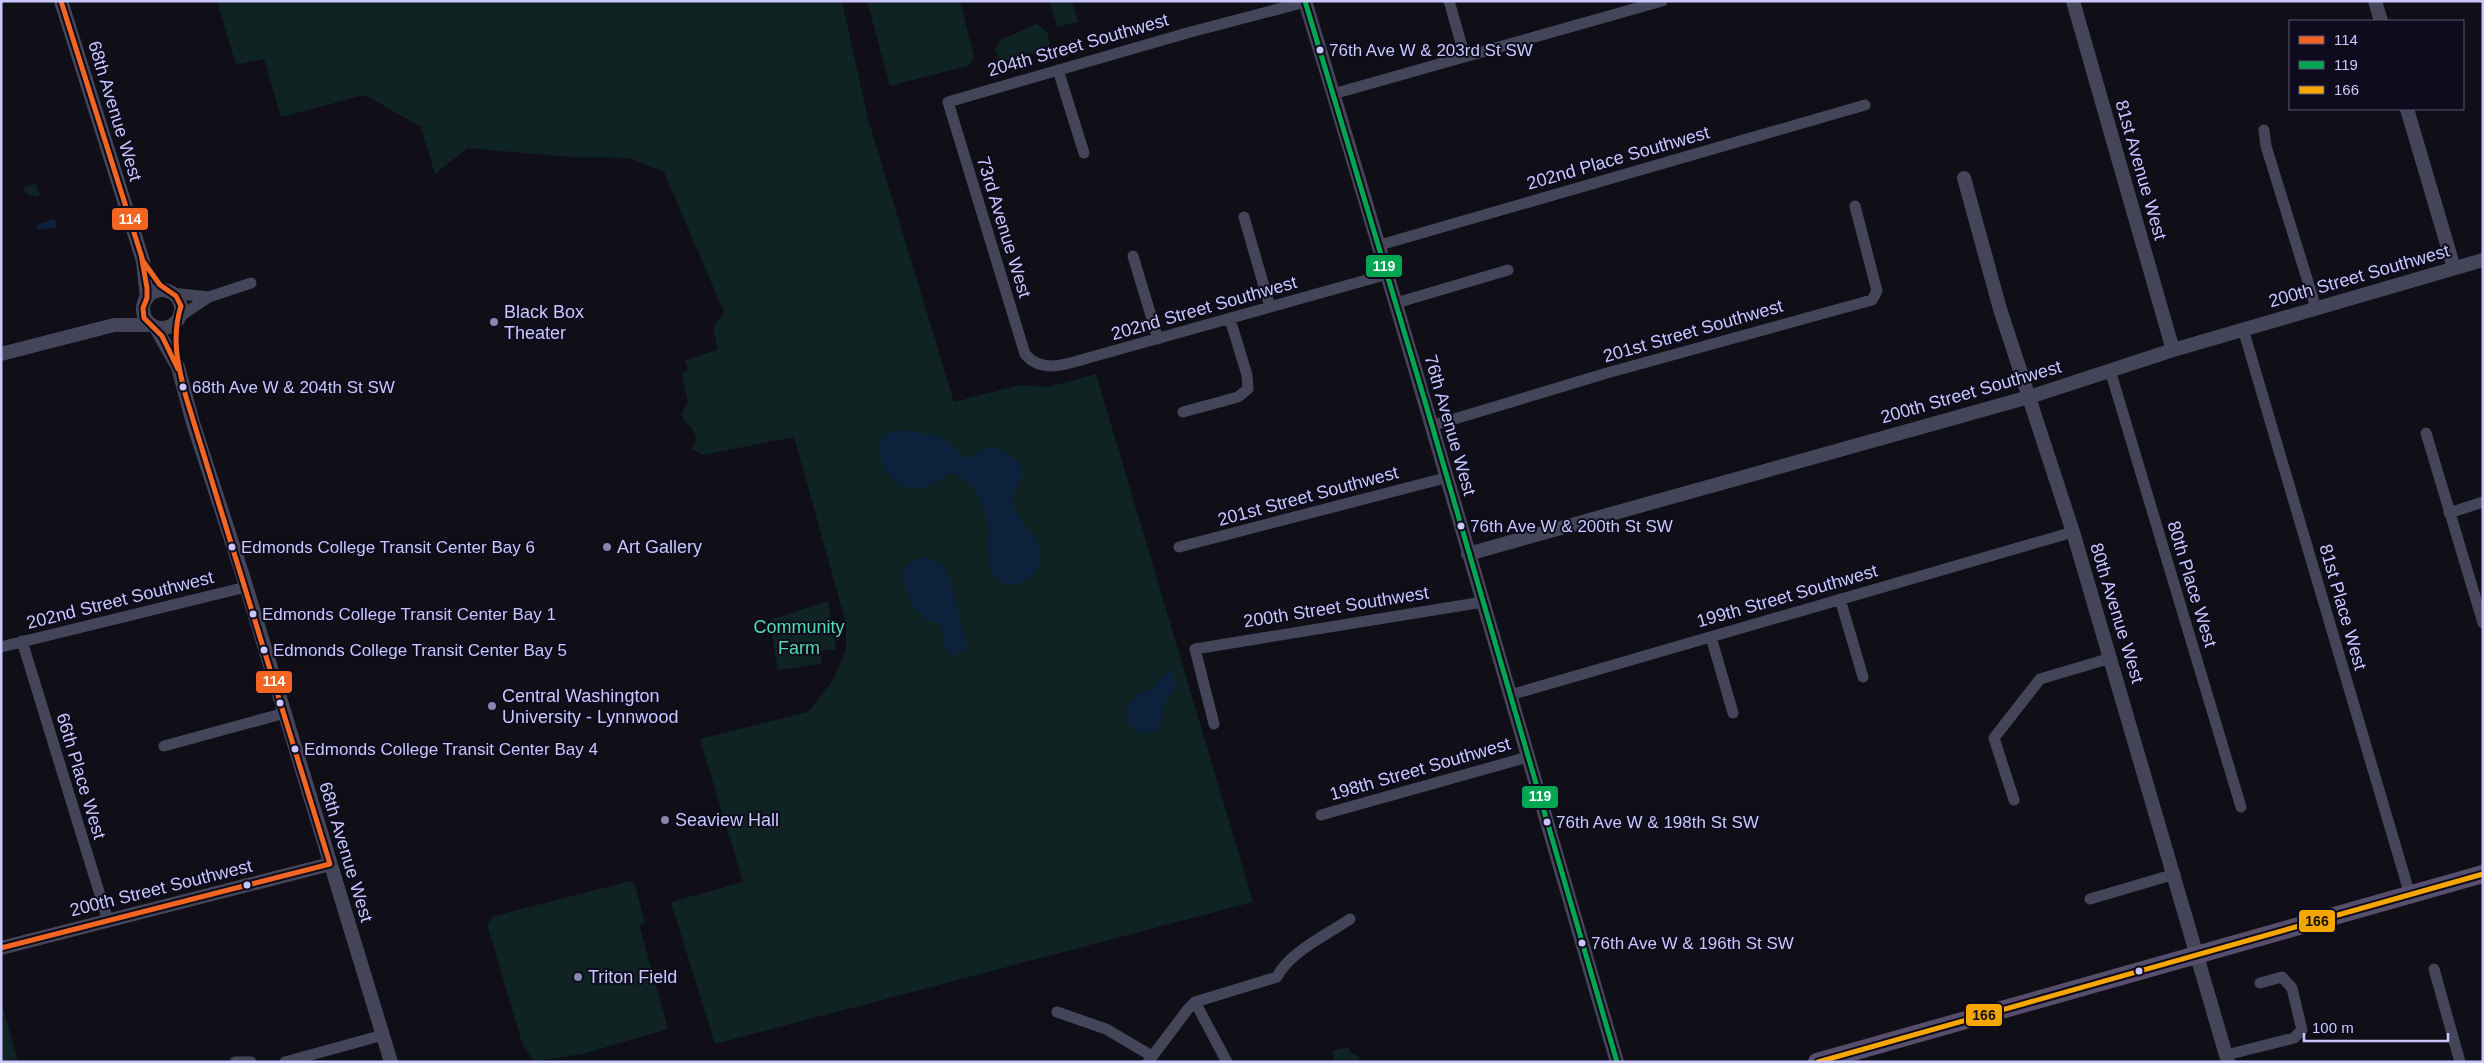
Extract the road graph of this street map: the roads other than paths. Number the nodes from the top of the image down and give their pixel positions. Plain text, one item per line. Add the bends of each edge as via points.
1 (61, 1) edge
2 (1305, 1) edge
3 (1449, 1) edge
4 (1662, 1) edge
5 (2073, 1) edge
6 (2375, 1) edge
7 (2381, 20) edge
8 (1465, 57) junction
9 (1058, 70) junction
10 (1333, 94) junction
11 (948, 102) joint
12 (1865, 105) dead end
13 (2407, 110) edge
14 (2264, 130) dead end
15 (1084, 153) dead end
16 (1964, 178) dead end
17 (1855, 206) dead end
18 (1244, 217) dead end
19 (1380, 245) junction
20 (1133, 256) dead end
21 (2483, 260) edge
22 (143, 261) junction
23 (2454, 268) junction
24 (1508, 270) dead end
25 (1388, 274) junction
26 (251, 283) dead end
27 (169, 292) junction
28 (209, 297) junction
29 (145, 300) junction
30 (1396, 303) junction
31 (1270, 307) junction
32 (2316, 308) junction
33 (1230, 318) junction
34 (178, 320) junction
35 (114, 324) junction
36 (154, 327) junction
37 (2243, 329) junction
38 (1158, 339) junction
39 (2173, 350) junction
40 (1, 354) edge
41 (1030, 360) joint
42 (178, 367) junction
43 (2110, 370) junction
44 (2029, 397) junction
45 (1183, 412) dead end
46 (1431, 426) junction
47 (2426, 433) dead end
48 (1445, 478) junction
49 (2483, 502) edge
50 (2449, 512) junction
51 (2074, 532) junction
52 (1179, 547) dead end
53 (1468, 554) junction
54 (246, 587) junction
55 (1840, 599) junction
56 (1483, 602) junction
57 (2483, 623) edge
58 (1711, 637) junction
59 (22, 642) junction
60 (1, 647) edge
61 (2111, 658) junction
62 (1863, 676) dead end
63 (1510, 695) junction
64 (285, 713) junction
65 (1733, 713) dead end
66 (1214, 724) dead end
67 (164, 746) dead end
68 (1528, 757) junction
69 (2014, 800) dead end
70 (2241, 807) dead end
71 (1321, 815) dead end
72 (330, 864) junction
73 (2175, 874) junction
74 (2483, 874) edge
75 (2410, 895) junction
76 (2090, 899) dead end
77 (1350, 919) dead end
78 (108, 921) junction
79 (1, 948) edge
80 (2198, 954) junction
81 (2434, 969) dead end
82 (2260, 983) dead end
83 (1196, 1002) junction
84 (1057, 1012) dead end
85 (383, 1035) junction
86 (2227, 1058) edge
87 (1150, 1059) edge
88 (235, 1062) edge
89 (251, 1062) edge
90 (285, 1062) edge
91 (391, 1062) edge
92 (1227, 1062) edge
93 (1617, 1062) edge
94 (1817, 1062) edge
95 (2460, 1062) edge

1 - 22 street, 68th Avenue West
2 - 9 street, 204th Street Southwest
2 - 10 street, 76th Avenue West
3 - 8 street
4 - 8 street
5 - 39 street, 81st Avenue West
6 - 7 street
8 - 10 street
9 - 11 street, 204th Street Southwest
9 - 15 street
10 - 19 street, 76th Avenue West
11 - 41 street, 73rd Avenue West via 1025,354
12 - 19 street, 202nd Place Southwest
13 - 23 street
14 - 32 street via 2266,146
16 - 44 street, 80th Avenue West via 2000,309
17 - 46 street, 201st Street Southwest via 1877,291 1872,300 1607,373
18 - 31 street
19 - 25 street, 76th Avenue West
20 - 38 street
21 - 23 street, 200th Street Southwest
22 - 27 street, 68th Avenue West
22 - 29 street, 68th Avenue West
23 - 32 street, 200th Street Southwest
24 - 30 street
25 - 30 street, 76th Avenue West
25 - 31 street, 202nd Street Southwest
26 - 28 street
27 - 28 street
27 - 29 street via 155,292
27 - 34 street via 181,306
28 - 34 street
29 - 35 street via 137,310
29 - 36 street via 144,318
30 - 46 street, 76th Avenue West
31 - 33 street, 202nd Street Southwest
32 - 37 street, 200th Street Southwest
33 - 38 street, 202nd Street Southwest
33 - 45 street via 1248,375 1248,389 1238,397
34 - 36 street via 167,328
34 - 42 street, 68th Avenue West
35 - 36 street
35 - 40 street
36 - 42 street, 68th Avenue West
37 - 39 street, 200th Street Southwest
37 - 75 street, 81st Place West
38 - 41 street, 202nd Street Southwest via 1053,367
39 - 43 street, 200th Street Southwest
42 - 54 street, 68th Avenue West
43 - 44 street, 200th Street Southwest
43 - 70 street, 80th Place West
44 - 51 street, 80th Avenue West
44 - 53 street, 200th Street Southwest
46 - 48 street, 76th Avenue West
47 - 50 street
48 - 52 street, 201st Street Southwest
48 - 53 street, 76th Avenue West
49 - 50 street
50 - 57 street
51 - 55 street, 199th Street Southwest
51 - 61 street, 80th Avenue West
53 - 56 street, 76th Avenue West
54 - 59 street, 202nd Street Southwest
54 - 64 street, 68th Avenue West
55 - 58 street, 199th Street Southwest
55 - 62 street
56 - 63 street, 76th Avenue West
56 - 66 street, 200th Street Southwest via 1195,649
58 - 63 street, 199th Street Southwest
58 - 65 street
59 - 60 street, 202nd Street Southwest
59 - 78 street, 66th Place West
61 - 69 street via 2040,679 1994,738
61 - 73 street, 80th Avenue West
63 - 68 street, 76th Avenue West
64 - 67 street
64 - 72 street, 68th Avenue West
68 - 71 street, 198th Street Southwest
68 - 93 street, 76th Avenue West
72 - 78 street, 200th Street Southwest
72 - 85 street, 68th Avenue West
73 - 76 street
73 - 80 street, 80th Avenue West
74 - 75 main road
75 - 80 main road
77 - 83 street via 1282,966 1277,977
78 - 79 street, 200th Street Southwest
80 - 86 street, 80th Avenue West
80 - 94 main road
81 - 95 street
82 - 86 street via 2282,977 2287,982 2292,988 2302,1030 2294,1038
83 - 87 street
83 - 92 street
84 - 87 street via 1106,1029
85 - 90 street
85 - 91 street, 68th Avenue West
88 - 89 street

